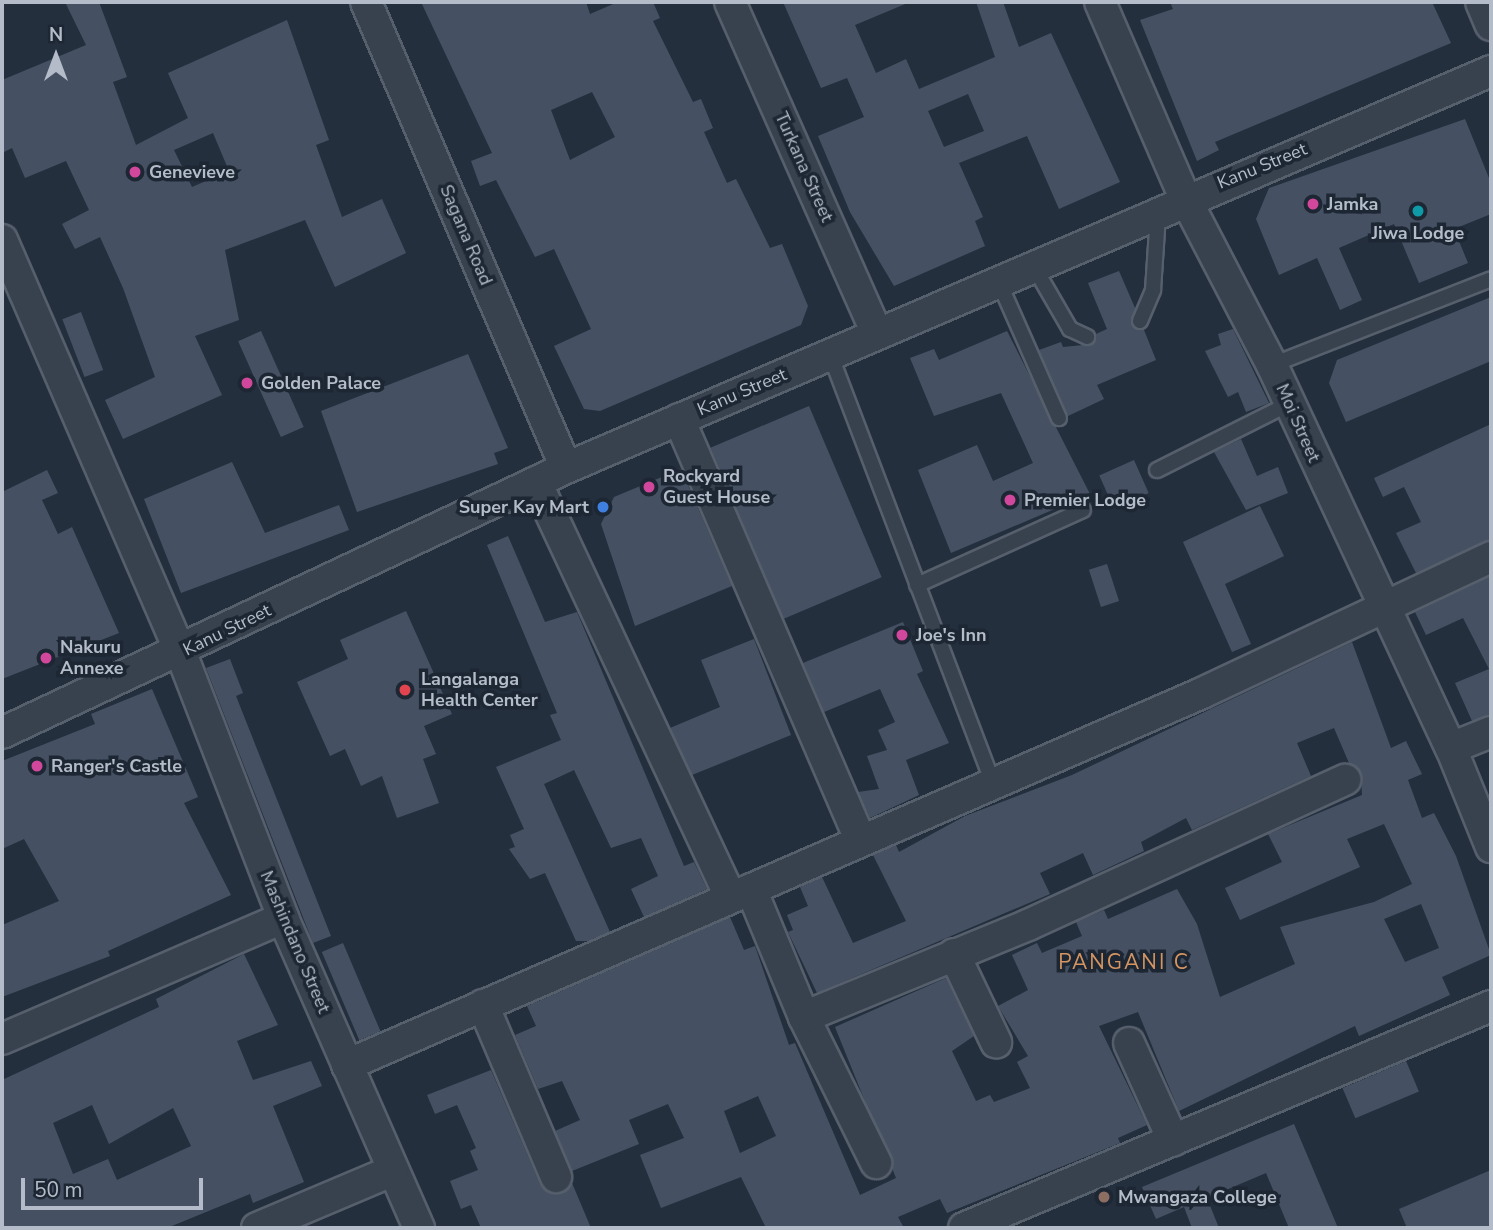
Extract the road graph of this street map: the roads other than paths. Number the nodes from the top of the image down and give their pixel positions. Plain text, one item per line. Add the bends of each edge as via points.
1 (366, 2) edge
2 (730, 2) edge
3 (1100, 2) edge
4 (1481, 2) edge
5 (1491, 25) edge
6 (1491, 71) edge
7 (1185, 198) junction
8 (1158, 211) junction
9 (2, 240) edge
10 (1033, 265) junction
11 (1491, 279) edge
12 (999, 280) junction
13 (1140, 321) dead end
14 (877, 333) junction
15 (1087, 337) dead end
16 (830, 354) junction
17 (1272, 365) junction
18 (1289, 404) junction
19 (1059, 418) dead end
20 (679, 419) junction
21 (566, 468) junction
22 (1157, 470) dead end
23 (536, 482) junction
24 (1083, 510) dead end
25 (1491, 557) edge
26 (917, 585) junction
27 (1382, 607) junction
28 (181, 653) junction
29 (1491, 732) edge
30 (2, 733) edge
31 (1451, 748) junction
32 (1345, 780) dead end
33 (992, 781) junction
34 (860, 840) junction
35 (1491, 847) edge
36 (741, 893) junction
37 (283, 918) junction
38 (954, 954) junction
39 (483, 1005) junction
40 (1491, 1006) edge
41 (804, 1017) junction
42 (2, 1039) edge
43 (996, 1042) dead end
44 (1129, 1043) dead end
45 (347, 1065) junction
46 (1173, 1140) junction
47 (876, 1163) dead end
48 (393, 1171) junction
49 (556, 1177) dead end
50 (257, 1228) edge
51 (419, 1228) edge
52 (964, 1228) edge

1 - 21 street, Sagana Road
2 - 14 street, Turkana Street
3 - 7 street, Moi Street
4 - 5 street
6 - 7 street, Kanu Street
7 - 8 street, Kanu Street
7 - 17 street, Moi Street
8 - 10 street, Kanu Street
8 - 13 lane via 1153,290
9 - 28 street, Mashindano Street
10 - 12 street, Kanu Street
10 - 15 lane via 1070,329
11 - 17 lane
12 - 14 street, Kanu Street
12 - 19 lane
14 - 16 street, Kanu Street
16 - 20 street, Kanu Street
16 - 26 lane
17 - 18 street, Moi Street
18 - 22 lane
18 - 27 street, Moi Street
20 - 21 street, Kanu Street
20 - 34 street
21 - 23 street, Kanu Street
23 - 28 street, Kanu Street
23 - 36 street
24 - 26 lane
25 - 27 street
26 - 33 lane
27 - 31 street, Moi Street
27 - 33 street via 1202,693
28 - 30 street, Kanu Street
28 - 37 street, Mashindano Street
29 - 31 street
31 - 35 street, Moi Street
32 - 38 street
33 - 34 street
34 - 36 street
36 - 39 street
36 - 41 street
37 - 42 street
37 - 45 street, Mashindano Street
38 - 41 street
38 - 43 street
39 - 45 street
39 - 49 street
40 - 46 street
41 - 47 street
44 - 46 street
45 - 48 street, Mashindano Street
46 - 52 street
48 - 50 street
48 - 51 street, Mashindano Street

